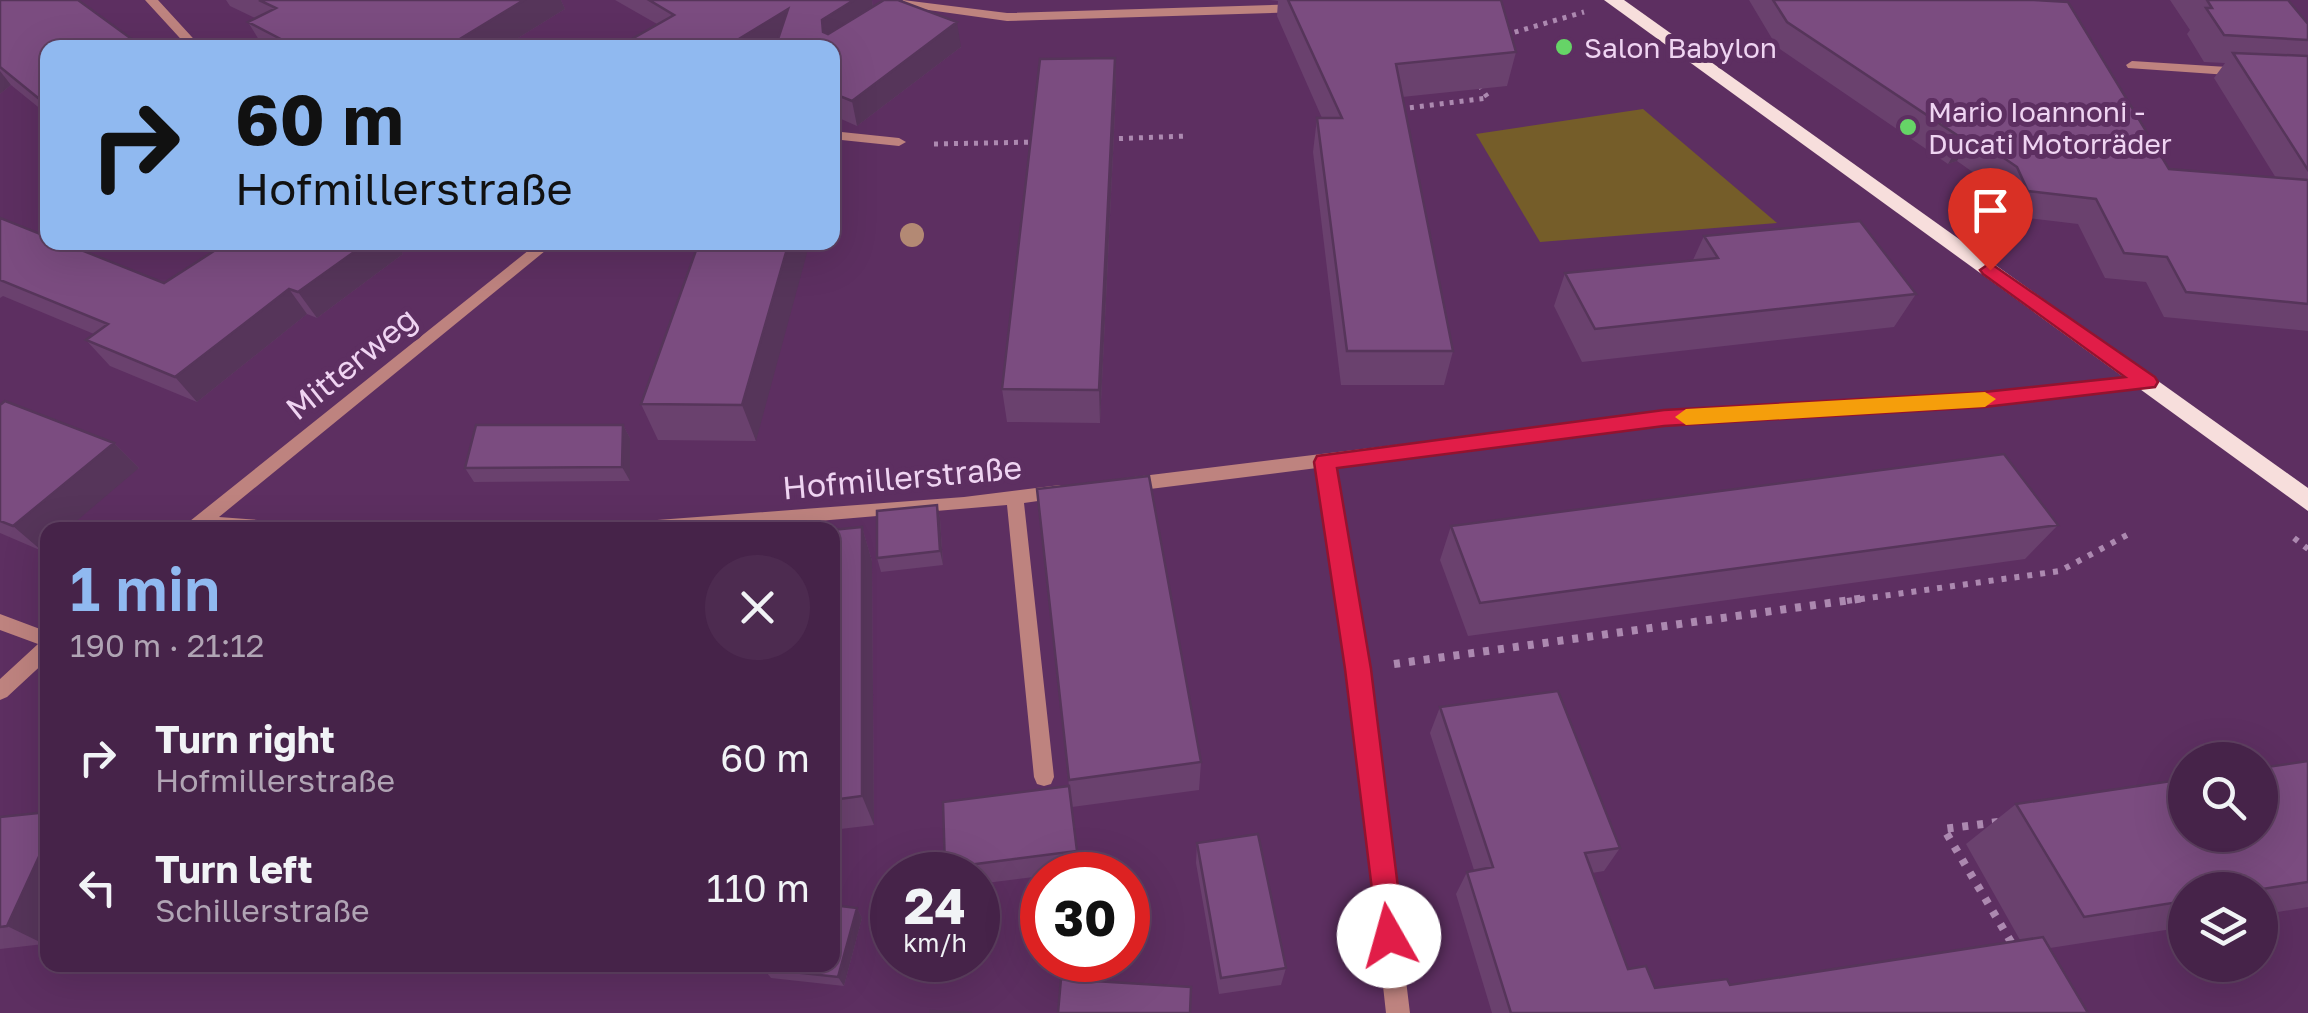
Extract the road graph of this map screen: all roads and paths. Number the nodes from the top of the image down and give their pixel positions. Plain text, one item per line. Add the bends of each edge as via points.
1 (151, 0) edge
2 (1612, 0) edge
3 (910, 2) edge
4 (1320, 7) edge
5 (1588, 11) dead end
6 (892, 13) edge
7 (1492, 38) edge
8 (188, 40) edge
9 (2132, 65) dead end
10 (2250, 72) edge
11 (1476, 82) edge
12 (1395, 110) edge
13 (840, 136) edge
14 (1188, 136) dead end
15 (1095, 140) edge
16 (899, 142) joint
17 (1039, 142) edge
18 (538, 250) edge
19 (2147, 382) junction
20 (1325, 462) junction
21 (1112, 486) edge
22 (1073, 491) edge
23 (1015, 498) junction
24 (2308, 502) edge
25 (200, 522) edge
26 (778, 522) edge
27 (2127, 535) dead end
28 (0, 622) edge
29 (40, 640) edge
30 (40, 651) edge
31 (1358, 669) junction
32 (0, 691) edge
33 (1044, 777) dead end
34 (2018, 820) dead end
35 (2024, 963) edge
36 (1398, 1013) edge

1 - 8 street
2 - 19 main road
3 - 4 street via 1007,17
3 - 6 street
5 - 7 path
9 - 10 street
11 - 12 path via 1488,98
13 - 16 street
14 - 15 path
16 - 17 path
18 - 25 street, Mitterweg
19 - 20 street via 1984,400 1664,418
19 - 24 main road
20 - 21 street
20 - 31 street
22 - 23 street, Hofmillerstraße
23 - 26 street, Hofmillerstraße
23 - 33 street
27 - 31 path via 2060,571
28 - 29 street
30 - 32 street
31 - 36 street
34 - 35 path via 1944,829

